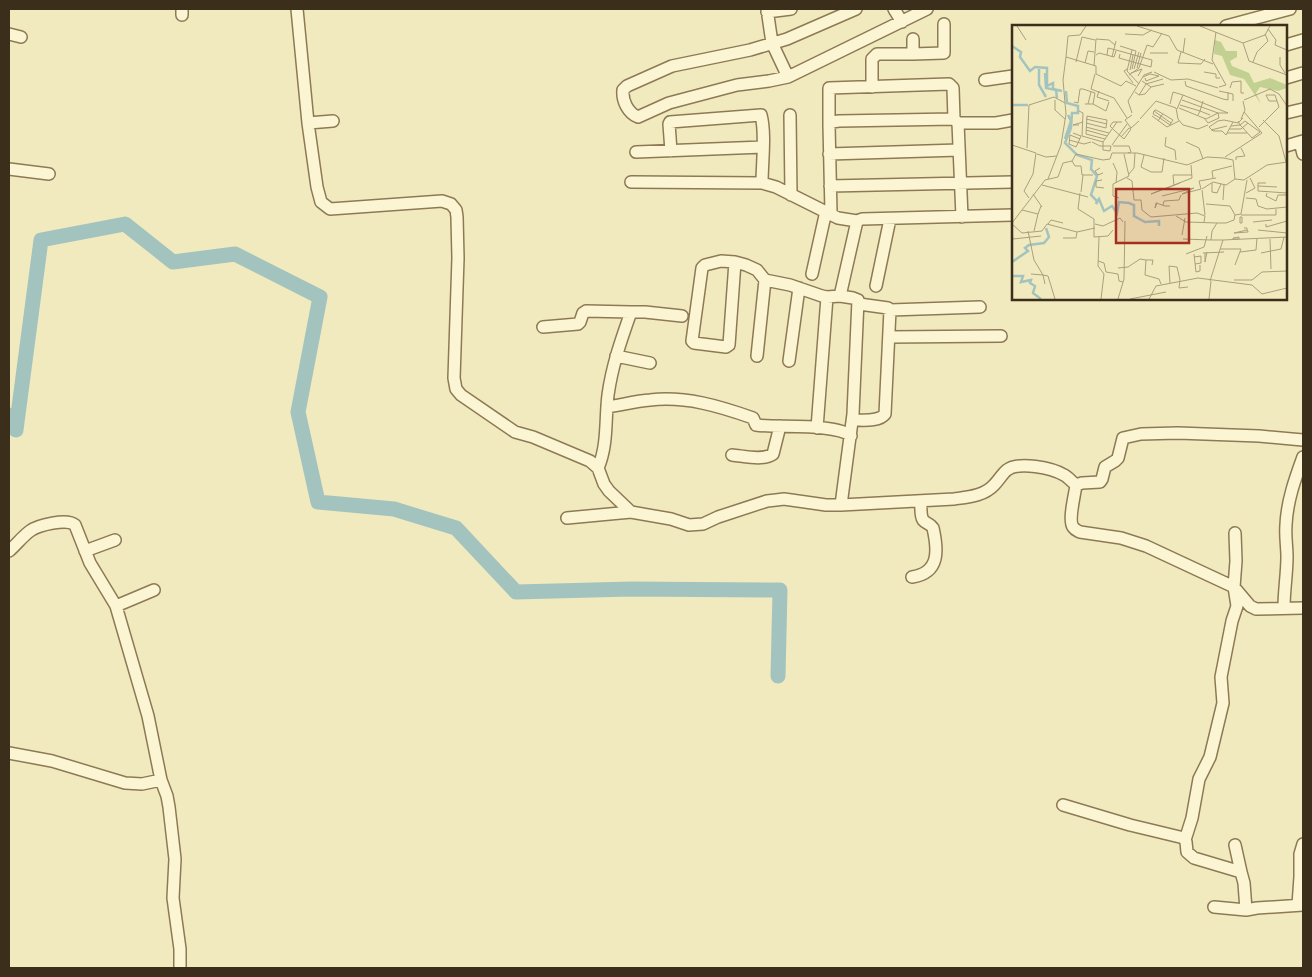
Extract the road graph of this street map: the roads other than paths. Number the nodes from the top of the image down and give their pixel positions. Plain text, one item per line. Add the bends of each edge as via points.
1 (297, 9) edge
2 (791, 9) edge
3 (856, 9) edge
4 (894, 9) edge
5 (927, 9) edge
6 (1290, 9) edge
7 (767, 11) edge
8 (1270, 17) edge
9 (902, 22) junction
10 (944, 24) dead end
11 (1231, 25) edge
12 (9, 34) edge
13 (21, 37) dead end
14 (913, 39) dead end
15 (1303, 40) edge
16 (772, 44) junction
17 (1287, 45) edge
18 (913, 54) junction
19 (1303, 73) edge
20 (1012, 76) edge
21 (788, 77) junction
22 (1287, 78) edge
23 (985, 80) dead end
24 (872, 86) junction
25 (1303, 109) edge
26 (1287, 113) edge
27 (790, 115) dead end
28 (1012, 120) edge
29 (333, 121) dead end
30 (956, 121) junction
31 (308, 123) junction
32 (828, 125) junction
33 (1301, 141) edge
34 (1287, 146) edge
35 (763, 147) junction
36 (959, 150) junction
37 (671, 151) junction
38 (636, 152) dead end
39 (829, 154) junction
40 (1303, 154) edge
41 (9, 168) edge
42 (49, 174) dead end
43 (631, 182) dead end
44 (1012, 182) edge
45 (762, 183) junction
46 (960, 183) junction
47 (830, 186) junction
48 (791, 195) junction
49 (828, 212) junction
50 (1012, 215) edge
51 (962, 216) junction
52 (890, 219) junction
53 (857, 221) junction
54 (735, 262) junction
55 (812, 274) dead end
56 (765, 280) junction
57 (876, 286) dead end
58 (798, 288) junction
59 (840, 296) junction
60 (828, 297) junction
61 (859, 304) junction
62 (980, 307) dead end
63 (890, 310) junction
64 (631, 312) junction
65 (682, 316) dead end
66 (542, 327) dead end
67 (1001, 336) dead end
68 (889, 337) junction
69 (616, 356) junction
70 (757, 356) dead end
71 (789, 361) dead end
72 (650, 363) dead end
73 (607, 407) junction
74 (853, 420) junction
75 (780, 426) junction
76 (817, 428) junction
77 (851, 436) junction
78 (1303, 440) edge
79 (732, 455) dead end
80 (1303, 457) edge
81 (598, 468) junction
82 (1076, 485) junction
83 (921, 501) junction
84 (840, 505) junction
85 (630, 512) junction
86 (567, 518) dead end
87 (1235, 533) dead end
88 (115, 540) dead end
89 (9, 551) edge
90 (85, 551) junction
91 (912, 577) dead end
92 (1234, 587) junction
93 (154, 590) dead end
94 (116, 606) junction
95 (1284, 607) junction
96 (1303, 608) edge
97 (9, 753) edge
98 (161, 780) junction
99 (1064, 805) dead end
100 (1185, 840) junction
101 (1303, 844) edge
102 (1236, 845) dead end
103 (1241, 872) junction
104 (1301, 905) edge
105 (1214, 907) dead end
106 (1246, 910) junction
107 (180, 968) edge

1 - 31 street
2 - 7 street
3 - 16 street
4 - 9 street
5 - 9 street
6 - 8 street
7 - 16 street
8 - 11 street
9 - 21 street
10 - 18 street via 944,53
12 - 13 street
14 - 18 street
15 - 17 street
16 - 21 street
16 - 21 street via 672,66 627,86 623,90 624,100 638,117 669,104 737,86
18 - 24 street via 877,54 872,59
19 - 22 street
20 - 23 street
24 - 30 street via 949,84 954,88
24 - 32 street via 828,88
25 - 26 street
27 - 48 street
28 - 30 street via 996,124
29 - 31 street
30 - 32 street via 839,121
30 - 36 street
31 - 81 street via 318,194 321,202 330,209 442,201 456,210 458,258 454,378 461,395 515,432 533,437
32 - 39 street
33 - 34 street
33 - 40 street
35 - 37 street
35 - 37 street via 759,114 670,122
35 - 45 street
36 - 39 street
36 - 46 street
37 - 38 street
39 - 47 street
41 - 42 street
43 - 45 street
44 - 46 street
45 - 48 street
46 - 47 street
46 - 51 street
47 - 49 street
48 - 49 street
49 - 53 street via 838,218
49 - 55 street
50 - 51 street
51 - 52 street
52 - 53 street
52 - 57 street
53 - 59 street
54 - 54 street via 721,261 702,268 694,343 729,345
54 - 56 street via 756,270
56 - 58 street
56 - 70 street
58 - 60 street
58 - 71 street
59 - 60 street
59 - 61 street via 858,300
60 - 76 street
61 - 63 street
61 - 74 street
62 - 63 street
63 - 68 street
64 - 65 street
64 - 66 street via 586,311 578,324
64 - 69 street
67 - 68 street
68 - 74 street via 885,414 877,419
69 - 72 street
69 - 73 street
73 - 75 street via 650,400 695,401 753,418 756,425
73 - 81 street via 605,440
74 - 77 street
75 - 76 street
75 - 79 street via 771,456
76 - 77 street via 839,430
77 - 84 street
78 - 82 street via 1241,434 1141,434 1123,438 1118,458 1104,467 1100,482
80 - 95 street via 1287,514
81 - 85 street via 604,484
82 - 83 street via 1055,471 1016,466 1006,470 983,493
82 - 92 street via 1071,519 1075,530 1135,542
83 - 84 street
83 - 91 street via 921,517 933,528 935,562 926,574
84 - 85 street via 784,499 767,501 696,525
85 - 86 street
87 - 92 street
88 - 90 street
89 - 90 street via 31,530 66,521 75,526
90 - 94 street
92 - 95 street via 1253,608
92 - 100 street via 1237,606 1221,677 1222,703 1212,750 1199,779
93 - 94 street
94 - 98 street via 148,716
95 - 96 street
97 - 98 street via 52,761 125,782 142,784
98 - 107 street via 169,807 175,859 173,898
99 - 100 street
100 - 103 street via 1187,852 1194,858
101 - 104 street via 1300,854
102 - 103 street
103 - 106 street
104 - 106 street
105 - 106 street

